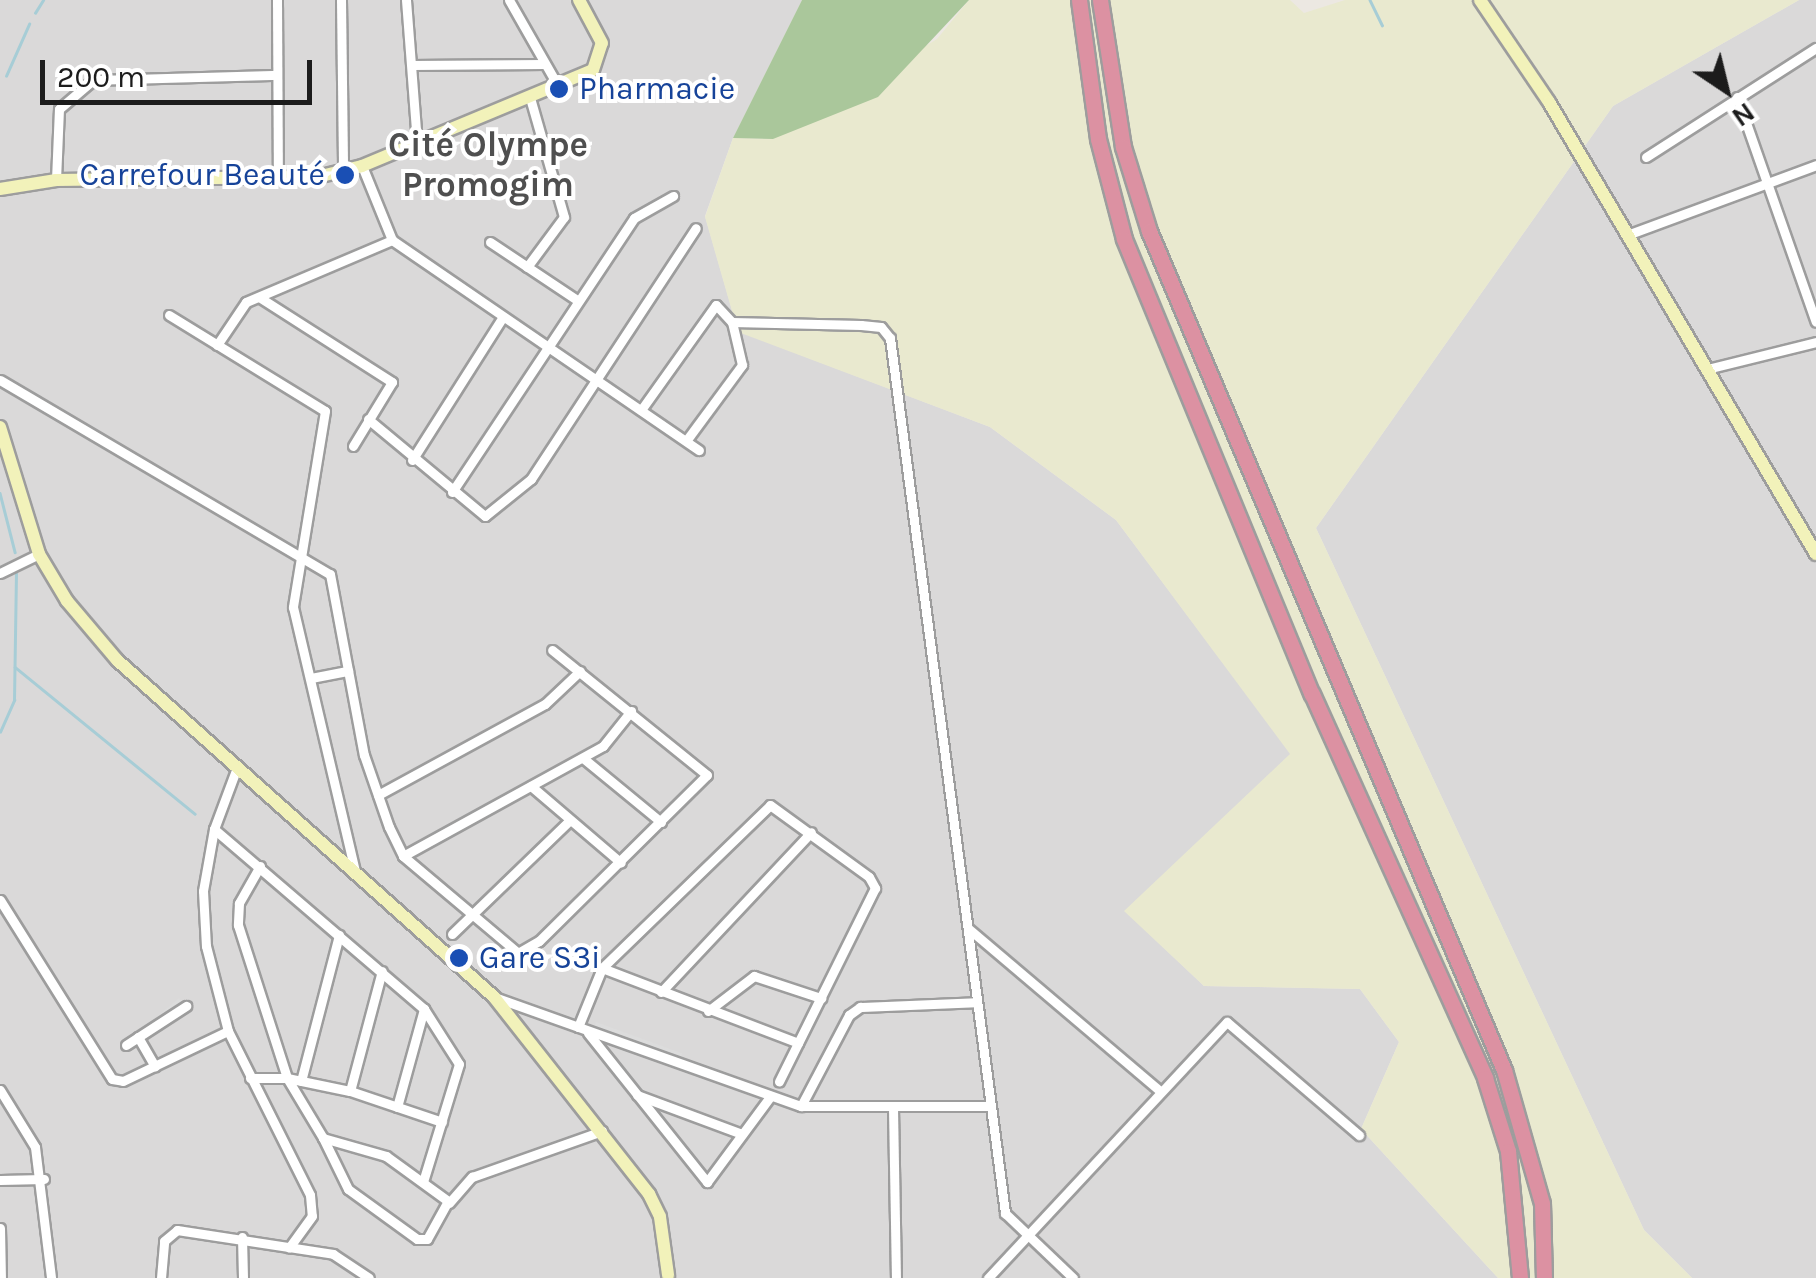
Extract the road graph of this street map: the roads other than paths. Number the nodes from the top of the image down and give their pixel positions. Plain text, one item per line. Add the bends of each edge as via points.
1 (277, 0) edge
2 (341, 0) edge
3 (406, 0) edge
4 (508, 0) edge
5 (579, 0) edge
6 (1080, 0) edge
7 (1100, 0) edge
8 (1480, 0) edge
9 (1814, 50) edge
10 (1816, 63) edge
11 (544, 64) junction
12 (412, 65) junction
13 (276, 74) junction
14 (558, 86) junction
15 (530, 98) junction
16 (1737, 98) junction
17 (417, 144) junction
18 (1646, 157) dead end
19 (362, 166) junction
20 (1816, 166) edge
21 (344, 170) junction
22 (278, 178) junction
23 (56, 180) junction
24 (1766, 184) junction
25 (0, 189) edge
26 (673, 196) dead end
27 (696, 228) dead end
28 (1626, 234) junction
29 (392, 240) junction
30 (490, 242) dead end
31 (526, 267) junction
32 (259, 297) junction
33 (577, 300) junction
34 (169, 315) dead end
35 (501, 320) junction
36 (732, 322) junction
37 (1816, 322) edge
38 (1816, 342) edge
39 (217, 344) junction
40 (547, 351) junction
41 (1706, 369) junction
42 (0, 380) edge
43 (596, 381) junction
44 (641, 410) junction
45 (368, 420) junction
46 (0, 427) edge
47 (686, 441) junction
48 (353, 446) dead end
49 (699, 450) dead end
50 (412, 460) junction
51 (452, 492) junction
52 (299, 552) junction
53 (39, 554) junction
54 (1816, 554) edge
55 (0, 572) edge
56 (552, 650) dead end
57 (348, 671) junction
58 (580, 671) junction
59 (311, 678) junction
60 (632, 711) junction
61 (583, 758) junction
62 (236, 770) junction
63 (531, 786) junction
64 (378, 795) junction
65 (570, 820) junction
66 (660, 822) junction
67 (214, 829) junction
68 (811, 832) junction
69 (403, 856) junction
70 (621, 863) junction
71 (260, 866) junction
72 (357, 879) junction
73 (0, 900) edge
74 (470, 916) junction
75 (969, 929) junction
76 (452, 934) dead end
77 (340, 935) junction
78 (602, 968) junction
79 (382, 971) junction
80 (660, 992) junction
81 (494, 997) junction
82 (821, 998) junction
83 (977, 1002) junction
84 (186, 1006) dead end
85 (424, 1010) junction
86 (708, 1011) junction
87 (582, 1029) junction
88 (228, 1031) junction
89 (138, 1037) junction
90 (798, 1044) junction
91 (126, 1045) dead end
92 (155, 1066) junction
93 (250, 1078) junction
94 (288, 1078) junction
95 (301, 1081) junction
96 (778, 1081) dead end
97 (0, 1090) edge
98 (350, 1091) junction
99 (1160, 1091) junction
100 (636, 1095) junction
101 (770, 1097) junction
102 (801, 1106) junction
103 (991, 1106) junction
104 (397, 1107) junction
105 (893, 1108) junction
106 (442, 1122) junction
107 (602, 1130) junction
108 (742, 1134) junction
109 (1359, 1135) dead end
110 (322, 1138) junction
111 (44, 1179) junction
112 (0, 1180) edge
113 (423, 1182) junction
114 (448, 1203) junction
115 (0, 1230) edge
116 (242, 1237) junction
117 (1029, 1238) junction
118 (289, 1248) junction
119 (668, 1276) edge
120 (1, 1278) edge
121 (51, 1278) edge
122 (160, 1278) edge
123 (243, 1278) edge
124 (369, 1278) edge
125 (896, 1278) edge
126 (988, 1278) edge
127 (1073, 1278) edge
128 (1520, 1278) edge
129 (1544, 1278) edge

1 - 13 street
2 - 21 street
3 - 12 street
4 - 11 street
5 - 14 street via 602,50 592,70
6 - 128 highway via 1098,139 1124,239 1312,694 1486,1078 1508,1151
7 - 129 highway via 1123,147 1149,231 1504,1070 1542,1202
8 - 28 street
9 - 10 street
9 - 16 street
11 - 12 street
11 - 14 street
12 - 17 street
13 - 22 street
13 - 23 street via 93,80 59,109
14 - 15 street
15 - 17 street
15 - 31 street via 564,217
16 - 18 street
16 - 24 street
17 - 19 street
19 - 21 street
19 - 29 street
20 - 24 street
21 - 22 street
22 - 23 street
23 - 25 street
24 - 28 street
24 - 37 street
26 - 33 street via 634,218
27 - 43 street
28 - 41 street
29 - 32 street
29 - 35 street
30 - 31 street
31 - 33 street
32 - 39 street via 246,302
32 - 45 street via 392,382
33 - 40 street
34 - 39 street
35 - 40 street
35 - 50 street
36 - 44 street via 716,306
36 - 47 street via 742,365
36 - 75 street via 881,327 890,338
38 - 41 street
39 - 52 street via 325,411
40 - 43 street
40 - 51 street
41 - 54 street
42 - 52 street
43 - 44 street
43 - 51 street via 532,479 484,516
44 - 47 street
45 - 48 street
45 - 50 street
46 - 53 street
47 - 49 street
50 - 51 street
52 - 57 street via 330,574
52 - 59 street via 293,607
53 - 55 street
53 - 62 street via 67,601 117,660
56 - 58 street
57 - 59 street
57 - 64 street
58 - 60 street
58 - 64 street via 546,704
59 - 72 street
60 - 61 street via 603,746
60 - 66 street via 708,775
61 - 63 street
61 - 66 street
62 - 67 street
62 - 72 street
63 - 65 street
63 - 69 street
64 - 69 street
65 - 70 street
65 - 74 street
66 - 70 street
67 - 71 street
67 - 88 street via 202,891 206,946
68 - 78 street via 770,806 762,810
68 - 80 street
68 - 82 street via 876,888
69 - 74 street
70 - 74 street via 518,953
71 - 77 street
71 - 94 street via 239,903 238,925
72 - 81 street
73 - 92 street via 103,1071 123,1081
74 - 76 street
75 - 83 street
75 - 99 street
77 - 79 street
77 - 95 street
78 - 80 street
78 - 87 street
79 - 85 street
79 - 98 street
80 - 86 street
81 - 87 street
81 - 107 street
82 - 86 street via 754,976
82 - 90 street
83 - 102 street via 860,1007 848,1016
83 - 103 street
84 - 89 street
85 - 104 street
85 - 106 street via 460,1064
86 - 90 street
87 - 100 street
87 - 101 street
88 - 92 street
88 - 93 street
89 - 91 street
89 - 92 street
90 - 96 street
93 - 94 street
93 - 118 street via 310,1196 312,1216
94 - 95 street
94 - 110 street
95 - 98 street
97 - 111 street via 35,1147
98 - 104 street
99 - 109 street via 1226,1022
99 - 117 street
100 - 108 street
100 - 108 street via 707,1182
101 - 102 street
101 - 108 street
102 - 105 street
103 - 105 street
103 - 117 street via 1005,1213
104 - 106 street
105 - 125 street
106 - 113 street
107 - 114 street via 472,1177
107 - 119 street via 660,1217
110 - 113 street via 386,1156
110 - 114 street via 348,1188 417,1239 428,1239
111 - 112 street
111 - 121 street
113 - 114 street
115 - 120 street
116 - 118 street
116 - 122 street via 177,1230 164,1241
116 - 123 street
117 - 126 street
117 - 127 street
118 - 124 street via 333,1254

